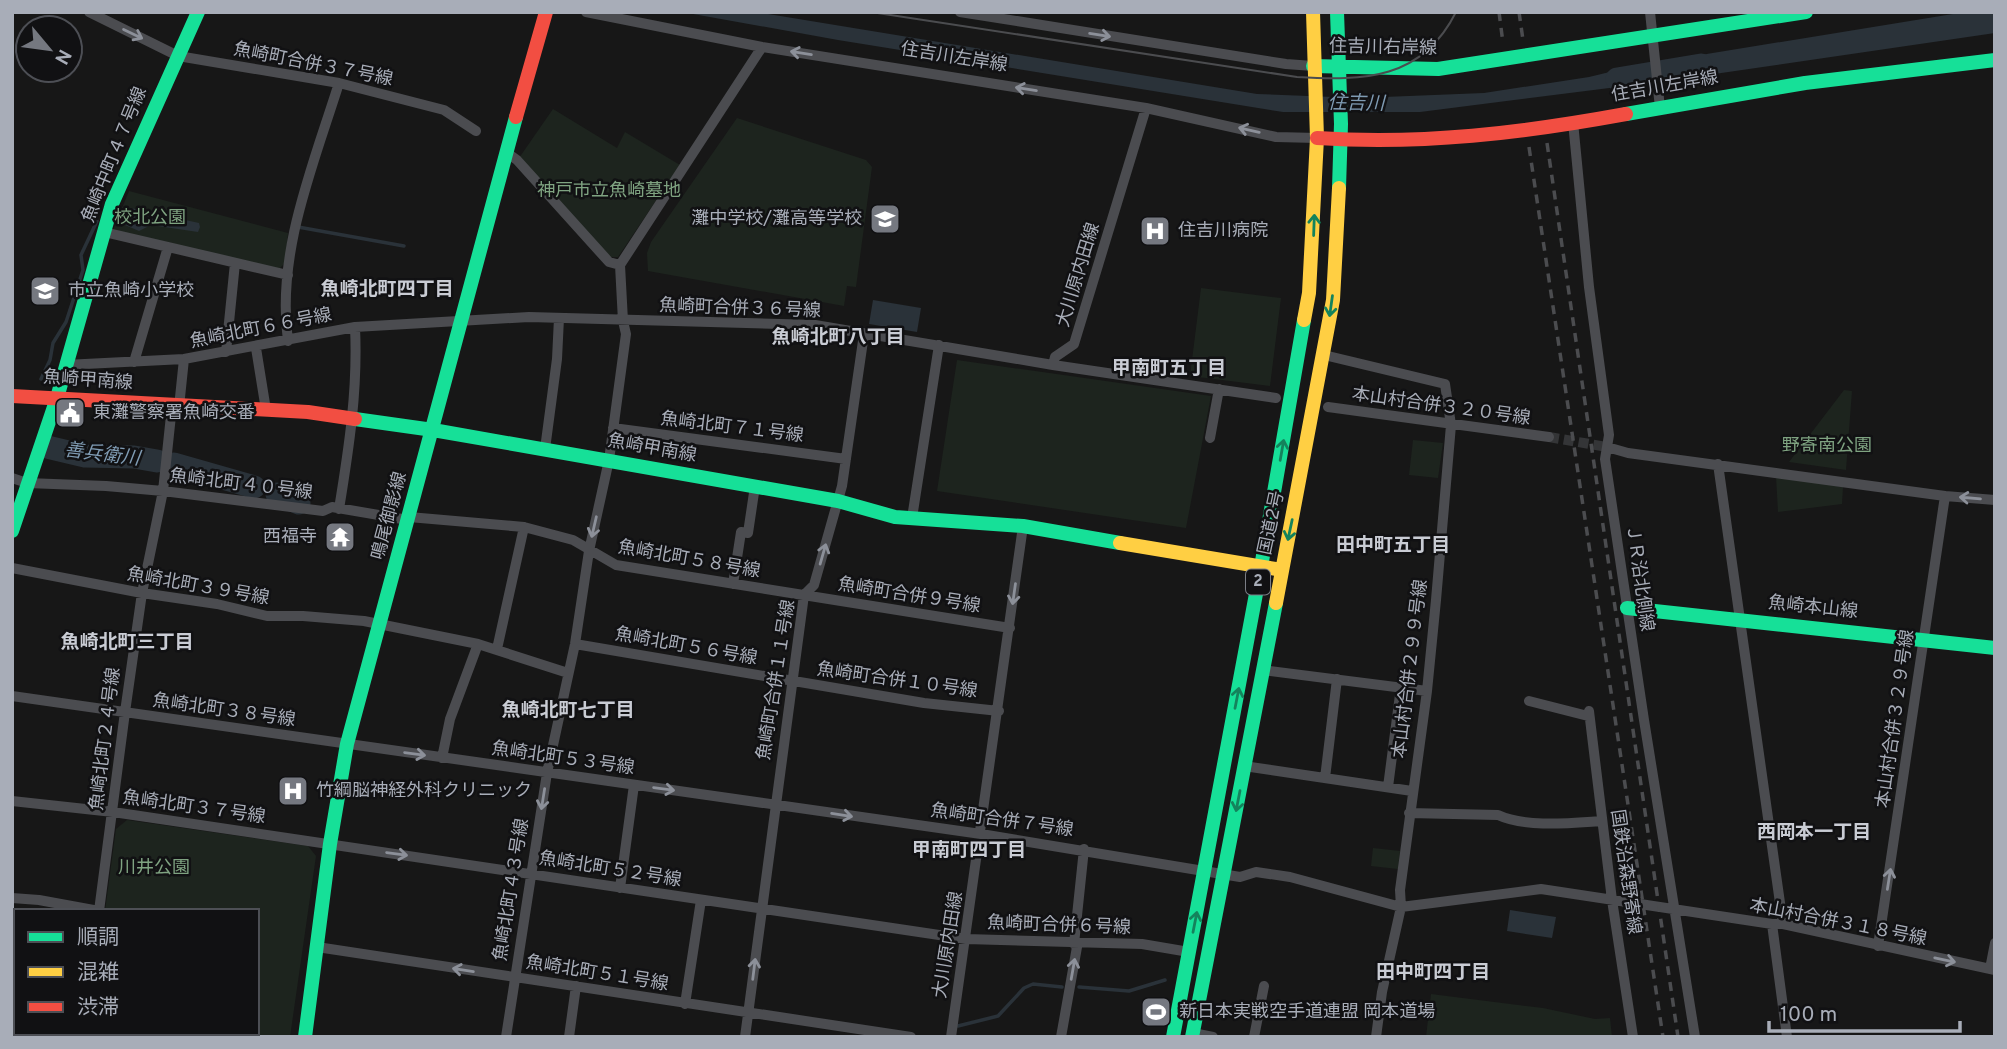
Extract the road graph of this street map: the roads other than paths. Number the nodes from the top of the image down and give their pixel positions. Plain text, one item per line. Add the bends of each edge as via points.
1 (89, 12) edge
2 (198, 12) edge
3 (546, 12) edge
4 (586, 12) edge
5 (960, 12) edge
6 (1313, 12) edge
7 (1337, 12) edge
8 (1650, 12) edge
9 (1806, 12) edge
10 (975, 13) edge
11 (1652, 41) junction
12 (762, 47) junction
13 (178, 56) junction
14 (1995, 60) edge
15 (1313, 65) junction
16 (1339, 68) junction
17 (340, 83) junction
18 (1146, 108) junction
19 (1660, 108) junction
20 (1573, 122) junction
21 (476, 131) dead end
22 (1317, 131) junction
23 (1340, 140) junction
24 (506, 152) junction
25 (104, 232) junction
26 (168, 247) junction
27 (235, 263) junction
28 (620, 265) junction
29 (288, 275) junction
30 (559, 318) junction
31 (462, 320) junction
32 (623, 321) junction
33 (355, 327) junction
34 (864, 334) junction
35 (288, 341) junction
36 (939, 345) junction
37 (256, 348) junction
38 (226, 352) junction
39 (1324, 355) junction
40 (184, 359) junction
41 (134, 362) junction
42 (65, 365) junction
43 (1053, 365) junction
44 (1219, 389) junction
45 (12, 396) edge
46 (57, 398) junction
47 (1276, 398) dead end
48 (176, 406) junction
49 (1328, 407) dead end
50 (267, 410) junction
51 (353, 418) junction
52 (1451, 425) junction
53 (613, 428) junction
54 (433, 430) junction
55 (1549, 437) tunnel mouth
56 (1210, 439) dead end
57 (1607, 447) junction
58 (545, 449) junction
59 (846, 459) junction
60 (609, 460) junction
61 (1718, 464) junction
62 (12, 478) edge
63 (27, 483) junction
64 (755, 486) junction
65 (163, 491) junction
66 (1945, 496) junction
67 (1995, 500) edge
68 (838, 501) junction
69 (339, 509) junction
70 (912, 518) junction
71 (409, 519) junction
72 (1023, 526) junction
73 (524, 527) junction
74 (12, 531) edge
75 (589, 551) junction
76 (1261, 567) junction
77 (12, 568) edge
78 (1282, 570) junction
79 (733, 584) junction
80 (142, 593) junction
81 (804, 596) junction
82 (1627, 608) junction
83 (1738, 620) junction
84 (380, 625) junction
85 (1010, 628) junction
86 (1923, 639) junction
87 (478, 644) junction
88 (575, 644) junction
89 (1995, 648) edge
90 (497, 649) junction
91 (1262, 670) junction
92 (568, 673) junction
93 (1337, 679) junction
94 (791, 682) junction
95 (1401, 687) junction
96 (1427, 691) junction
97 (12, 696) edge
98 (1530, 701) dead end
99 (125, 712) junction
100 (999, 712) junction
101 (347, 744) junction
102 (442, 758) junction
103 (1244, 766) junction
104 (547, 773) junction
105 (1325, 778) junction
106 (634, 785) junction
107 (1388, 787) junction
108 (1412, 791) junction
109 (12, 801) edge
110 (775, 804) junction
111 (113, 812) junction
112 (1409, 813) junction
113 (1602, 821) junction
114 (981, 834) junction
115 (330, 844) junction
116 (1084, 849) junction
117 (1205, 870) junction
118 (531, 874) junction
119 (1224, 874) junction
120 (620, 888) junction
121 (12, 898) edge
122 (701, 900) junction
123 (1612, 900) junction
124 (1401, 907) junction
125 (88, 909) edge
126 (99, 909) edge
127 (1675, 909) junction
128 (761, 910) junction
129 (1777, 924) junction
130 (966, 939) junction
131 (1995, 943) edge
132 (1074, 944) junction
133 (1878, 946) junction
134 (317, 947) junction
135 (1189, 953) junction
136 (1993, 970) edge
137 (514, 978) junction
138 (576, 986) junction
139 (1264, 986) dead end
140 (685, 1004) junction
141 (749, 1013) junction
142 (1192, 1035) edge
143 (305, 1037) edge
144 (506, 1037) edge
145 (569, 1037) edge
146 (745, 1037) edge
147 (911, 1037) edge
148 (951, 1037) edge
149 (1061, 1037) edge
150 (1173, 1037) edge
151 (1213, 1037) edge
152 (1254, 1037) edge
153 (1376, 1037) edge
154 (1633, 1037) edge
155 (1695, 1037) edge
156 (1787, 1037) edge

1 -> 13 street, 魚崎町合併３７号線
2 - 13 main road, 魚崎中町４７号線
3 - 24 main road, 鳴尾御影線
4 - 12 street, 住吉川左岸線
5 - 10 street, 住吉川右岸線
6 - 15 main road, 国道2号 / 2
7 - 16 main road, 国道2号 / 2
8 - 11 street
9 - 11 main road, 住吉川右岸線
10 -> 15 street, 住吉川右岸線
11 - 16 main road, 住吉川右岸線 via 1438,69
11 - 19 street
18 -> 12 street, 住吉川左岸線
12 - 28 street
13 - 17 street, 魚崎町合併３７号線
13 - 25 main road, 魚崎中町４７号線
14 - 19 main road, 住吉川左岸線 via 1745,92
15 - 16 main road, 住吉川右岸線
15 - 22 main road, 国道2号 / 2
16 - 23 main road, 国道2号 / 2
17 - 21 street, 魚崎町合併３７号線 via 444,110
17 - 29 street via 294,227
22 -> 18 street, 住吉川左岸線 via 1276,136
18 - 43 street, 大川原内田線 via 1074,344 1055,357
19 - 20 main road, 住吉川左岸線
20 - 23 main road, 住吉川左岸線 via 1465,138
20 - 57 street, ＪＲ沿北側線
22 - 23 main road, 住吉川左岸線
76 -> 22 main road, 国道2号 / 2 via 1309,293
23 -> 39 main road, 国道2号 / 2 via 1338,239
24 - 28 street via 609,262
24 - 31 main road, 鳴尾御影線
25 - 26 street
25 - 42 main road, 魚崎中町４７号線
26 - 27 street
26 - 41 street
27 - 29 street
27 - 38 street
28 - 32 street, 魚崎北町４３号線
29 - 35 street via 284,313
30 - 31 street, 魚崎北町６６号線
30 - 32 street, 魚崎町合併３６号線
30 - 58 street
31 - 33 street, 魚崎北町６６号線
31 - 54 main road, 鳴尾御影線
32 - 34 street, 魚崎町合併３６号線 via 815,325
32 - 53 street, 魚崎北町４３号線 via 626,334
33 - 35 street, 魚崎北町６６号線
33 - 51 street
34 - 36 street, 魚崎町合併３６号線
34 - 59 street, 魚崎町合併１１号線
35 - 37 street, 魚崎北町６６号線
36 - 43 street
36 - 70 street
37 - 38 street, 魚崎北町６６号線
37 - 50 street
38 - 40 street, 魚崎北町６６号線
39 - 52 street, 本山村合併２９９号線 via 1445,384
39 -> 78 main road, 国道2号 / 2
40 - 41 street, 魚崎北町６６号線
40 - 48 street, 魚崎北町２４号線
41 - 42 street, 魚崎北町６６号線
42 - 46 main road, 魚崎中町４７号線
43 - 44 street
44 - 47 street
44 - 56 street
45 - 46 main road, 魚崎甲南線
46 - 48 main road, 魚崎甲南線
46 - 63 main road, 魚崎中町４７号線
48 - 50 main road, 魚崎甲南線
48 - 65 street, 魚崎北町２４号線
49 - 52 street, 本山村合併３２０号線
50 - 51 main road, 魚崎甲南線
51 - 54 main road, 魚崎甲南線
51 - 69 street
52 - 55 street, 本山村合併３２０号線
52 - 96 street, 本山村合併２９９号線
53 - 59 street, 魚崎北町７１号線
53 - 60 street, 魚崎北町４３号線
54 - 58 main road, 魚崎甲南線
54 - 71 main road, 鳴尾御影線
57 - 61 street
57 - 82 street, ＪＲ沿北側線
58 - 60 main road, 魚崎甲南線
59 - 68 street, 魚崎町合併１１号線
60 - 64 main road, 魚崎甲南線
60 -> 75 street, 魚崎北町４３号線
61 - 66 street
61 - 83 street
62 - 63 street, 魚崎北町４０号線
63 - 65 street, 魚崎北町４０号線
63 - 74 main road, 魚崎中町４７号線
64 - 68 main road, 魚崎甲南線
64 - 79 street via 748,533 741,532
65 - 69 street, 魚崎北町４０号線 via 323,511
65 - 80 street, 魚崎北町２４号線
67 -> 66 street
66 - 86 street, 本山村合併３２９号線
68 - 70 main road, 魚崎甲南線
81 -> 68 street, 魚崎町合併１１号線 via 814,585
69 - 71 street, 魚崎北町４０号線
70 - 72 main road, 魚崎甲南線
71 - 73 street, 魚崎北町５８号線
71 - 84 main road, 鳴尾御影線
72 - 76 main road, 魚崎甲南線
72 -> 85 street, 大川原内田線
73 - 75 street, 魚崎北町５８号線 via 573,540
73 - 90 street
75 - 79 street, 魚崎北町５８号線 via 616,565
75 - 88 street, 魚崎北町４３号線
76 - 78 main road, 魚崎甲南線
117 -> 76 main road, 国道2号 / 2
77 - 80 street, 魚崎北町３９号線
78 - 91 main road, 国道2号 / 2
79 - 81 street, 魚崎北町５８号線
80 - 84 street, 魚崎北町３９号線 via 267,616
80 - 99 street, 魚崎北町２４号線
81 - 85 street, 魚崎町合併９号線
81 - 94 street, 魚崎町合併１１号線
82 - 83 main road, 魚崎本山線
82 - 127 street, ＪＲ沿北側線
83 - 86 main road, 魚崎本山線
83 - 129 street
84 - 87 street, 魚崎北町３９号線
84 - 101 main road, 鳴尾御影線
85 - 100 street, 大川原内田線
86 - 89 main road, 魚崎本山線
133 -> 86 street, 本山村合併３２９号線
87 - 90 street, 魚崎北町３９号線
87 - 102 street via 450,719
88 - 92 street, 魚崎北町４３号線
88 - 94 street, 魚崎北町５６号線
90 - 92 street, 魚崎北町３９号線
91 - 93 street
91 - 103 main road, 国道2号 / 2
92 - 104 street, 魚崎北町４３号線
93 - 95 street
93 - 105 street
94 - 100 street, 魚崎町合併１０号線
94 - 110 street, 魚崎町合併１１号線
95 - 96 street
95 - 107 street
96 - 108 street, 本山村合併２９９号線
97 - 99 street, 魚崎北町３８号線
98 - 113 street, 国鉄沿森野寄線 via 1589,714
99 - 101 street, 魚崎北町３８号線
99 - 111 street, 魚崎北町２４号線
100 - 114 street, 大川原内田線
101 -> 102 street, 魚崎北町５３号線
101 - 115 main road, 鳴尾御影線
102 - 104 street, 魚崎北町５３号線
103 - 105 street
103 -> 119 main road, 国道2号 / 2
104 - 106 street, 魚崎北町５３号線
104 -> 118 street, 魚崎北町４３号線
105 - 107 street
106 -> 110 street, 魚崎北町５３号線
106 - 120 street
107 - 108 street
108 - 112 street, 本山村合併２９９号線
109 - 111 street, 魚崎北町３７号線
110 -> 114 street, 魚崎町合併７号線
110 - 128 street, 魚崎町合併１１号線
111 - 115 street, 魚崎北町３７号線
111 - 126 street, 魚崎北町２４号線
112 - 113 street via 1498,815 1508,820 1554,823
112 - 124 street, 本山村合併２９９号線
113 - 123 street, 国鉄沿森野寄線
114 - 116 street, 魚崎町合併７号線
114 - 130 street, 大川原内田線
115 -> 118 street, 魚崎北町５２号線
115 - 134 main road, 鳴尾御影線
116 - 117 street, 魚崎町合併７号線
116 - 132 street
117 - 119 street, 魚崎町合併７号線
135 -> 117 main road, 国道2号 / 2
118 - 120 street, 魚崎北町５２号線
118 - 137 street, 魚崎北町４３号線
119 - 124 street, 魚崎町合併７号線 via 1290,877
119 - 142 main road, 国道2号 / 2
120 - 122 street, 魚崎北町５２号線
121 - 125 street
122 - 128 street, 魚崎北町５２号線
122 - 140 street
123 - 124 street, 本山村合併３１８号線 via 1541,889
123 - 127 street, 本山村合併３１８号線
123 - 154 street, 国鉄沿森野寄線
124 - 153 street, 本山村合併２９９号線
127 - 129 street, 本山村合併３１８号線
127 - 155 street, ＪＲ沿北側線
128 - 130 street, 魚崎町合併６号線
141 -> 128 street, 魚崎町合併１１号線
129 - 133 street, 本山村合併３１８号線
129 - 156 street
130 - 132 street, 魚崎町合併６号線
130 - 148 street, 大川原内田線
131 - 136 street
132 - 135 street, 魚崎町合併６号線 via 1142,944
149 -> 132 street
133 -> 136 street, 本山村合併３１８号線
137 -> 134 street, 魚崎北町５１号線
134 - 143 main road, 鳴尾御影線
135 - 150 main road, 国道2号 / 2
137 - 138 street, 魚崎北町５１号線
137 - 144 street, 魚崎北町４３号線
138 - 140 street, 魚崎北町５１号線
138 - 145 street
139 - 152 street
140 - 141 street, 魚崎北町５１号線
141 - 146 street, 魚崎町合併１１号線
141 - 147 street, 魚崎北町５１号線
142 - 151 street

